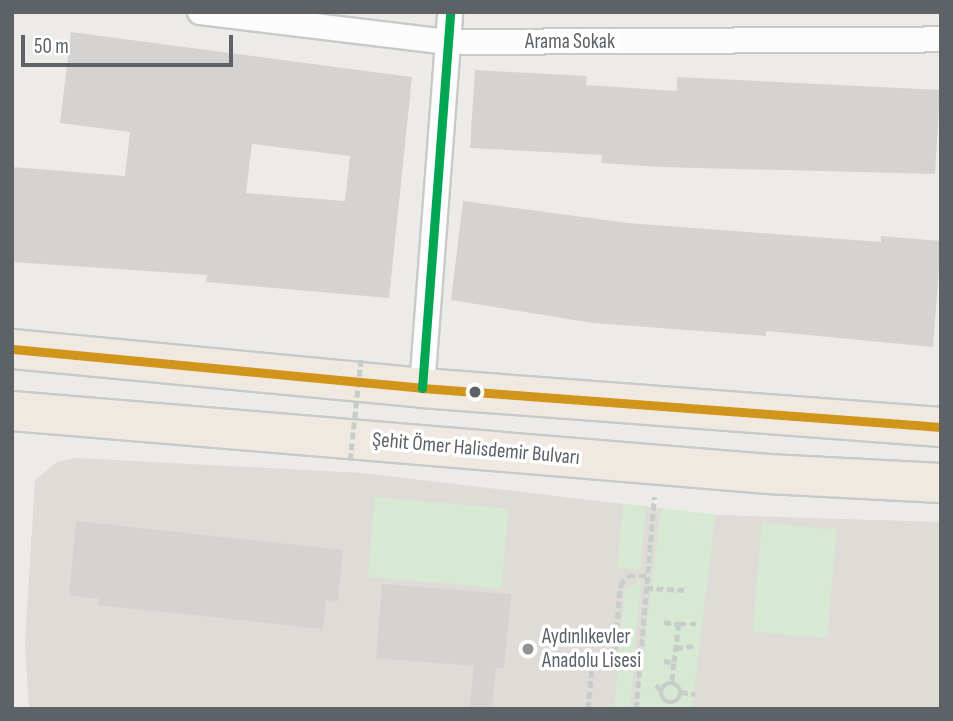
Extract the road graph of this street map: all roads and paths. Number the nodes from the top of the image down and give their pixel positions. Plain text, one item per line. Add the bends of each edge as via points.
1 (200, 12) edge
2 (450, 12) edge
3 (941, 39) edge
4 (449, 42) junction
5 (12, 349) edge
6 (362, 357) dead end
7 (422, 388) junction
8 (12, 411) edge
9 (941, 427) edge
10 (350, 460) dead end
11 (657, 465) junction
12 (941, 483) edge
13 (647, 576) junction
14 (646, 588) junction
15 (688, 590) dead end
16 (664, 622) dead end
17 (679, 624) junction
18 (696, 624) dead end
19 (693, 646) dead end
20 (676, 648) junction
21 (664, 661) dead end
22 (674, 663) junction
23 (672, 683) junction
24 (656, 685) dead end
25 (661, 690) junction
26 (681, 692) junction
27 (695, 694) dead end
28 (667, 706) edge
29 (588, 709) edge
30 (636, 709) edge

1 - 4 street, Arama Sokak
2 - 4 street
3 - 4 street, Arama Sokak
4 - 7 street
5 - 7 highway
6 - 10 path, bridge
7 - 9 highway
8 - 11 highway, Şehit Ömer Halisdemir Bulvarı
11 - 12 highway, Şehit Ömer Halisdemir Bulvarı
11 - 13 path
13 - 14 path
13 - 29 path via 628,576 620,585 613,668 592,665
14 - 15 path
14 - 30 path
16 - 17 path
17 - 18 path
17 - 20 path
19 - 20 path
20 - 22 path
21 - 22 path
22 - 23 path
23 - 25 path
23 - 26 path
24 - 25 path
25 - 28 path
26 - 27 path
26 - 28 path via 677,702

